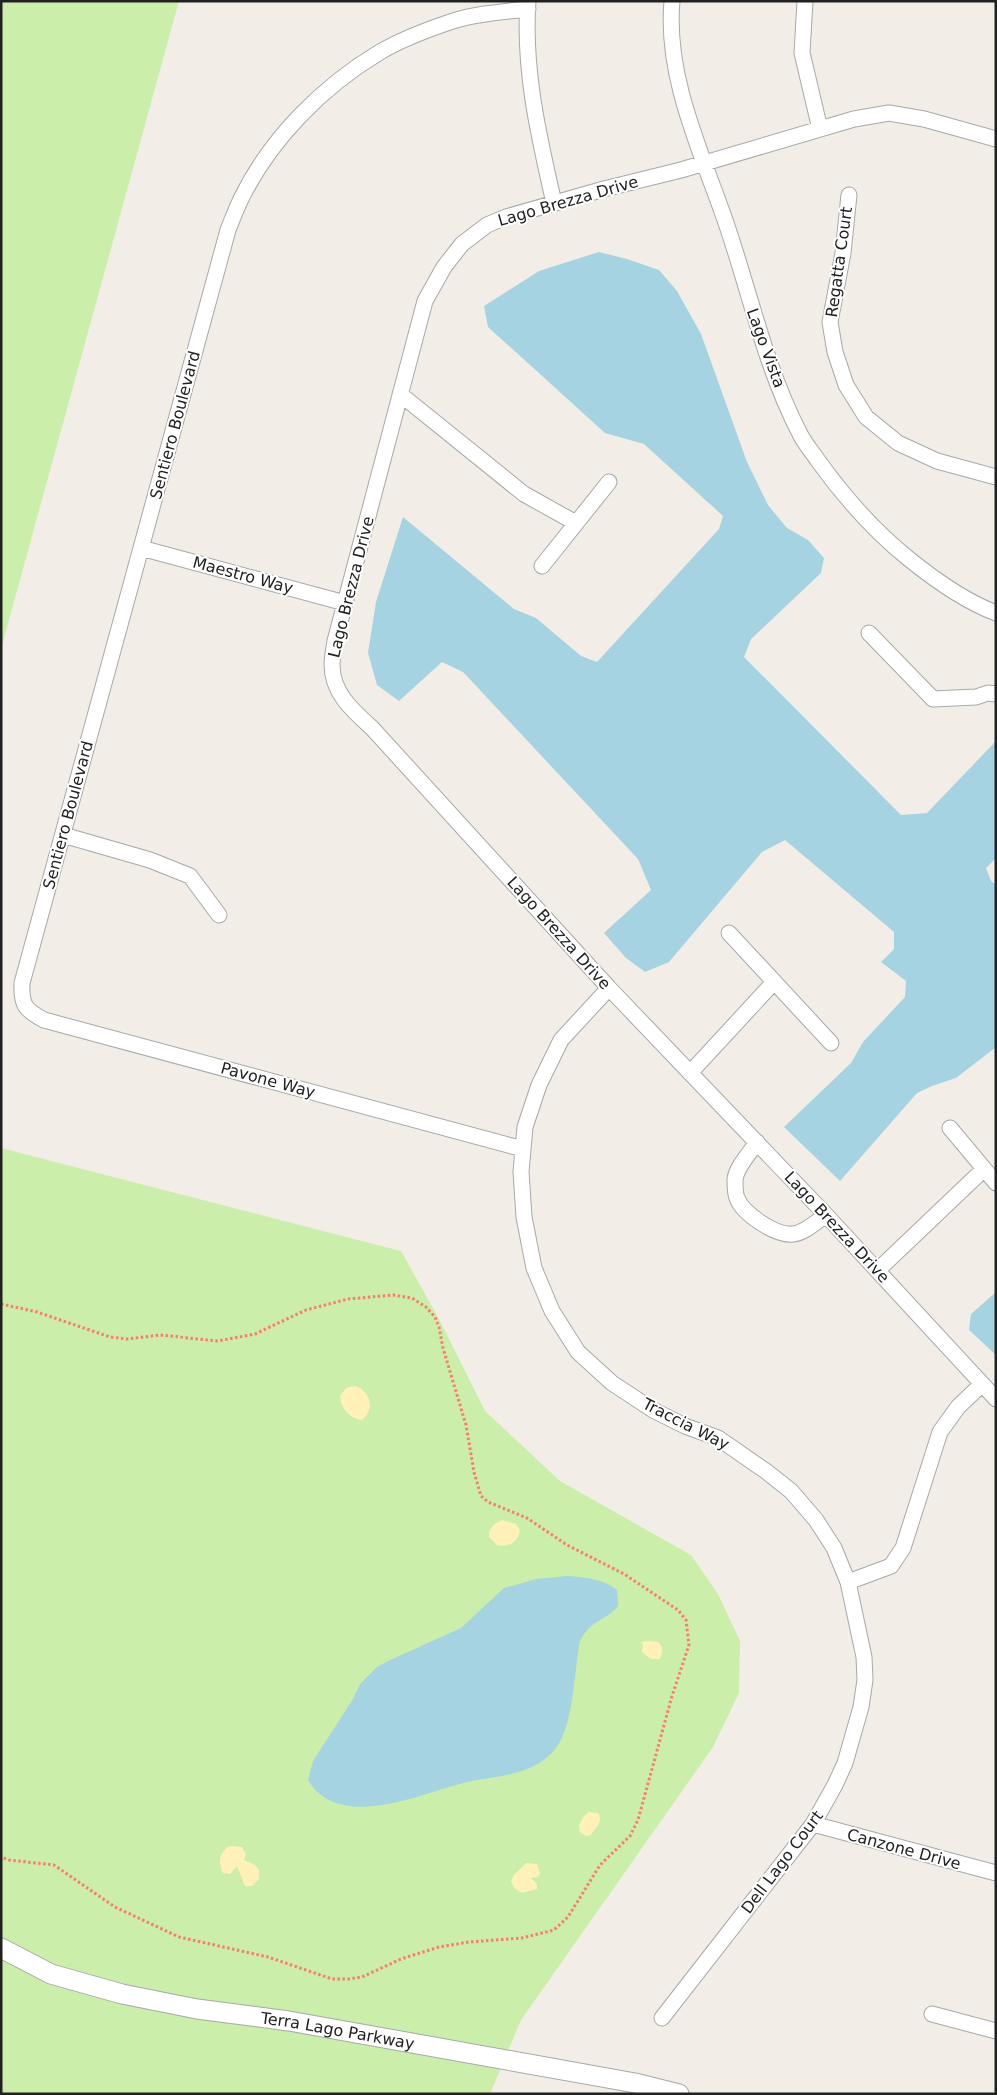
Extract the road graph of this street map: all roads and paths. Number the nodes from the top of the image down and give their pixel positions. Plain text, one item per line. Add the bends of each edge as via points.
1 (672, 1) edge
2 (805, 1) edge
3 (528, 5) edge
4 (820, 129) junction
5 (996, 139) edge
6 (703, 163) junction
7 (849, 195) dead end
8 (554, 203) junction
9 (400, 394) junction
10 (996, 477) edge
11 (609, 482) dead end
12 (576, 523) junction
13 (141, 548) junction
14 (542, 566) dead end
15 (345, 603) junction
16 (996, 612) edge
17 (869, 633) dead end
18 (996, 694) edge
19 (62, 835) junction
20 (220, 915) dead end
21 (728, 933) dead end
22 (774, 982) junction
23 (609, 988) junction
24 (21, 999) joint
25 (831, 1044) dead end
26 (690, 1073) junction
27 (950, 1128) dead end
28 (757, 1142) junction
29 (523, 1149) junction
30 (984, 1169) junction
31 (996, 1183) edge
32 (826, 1215) junction
33 (878, 1270) junction
34 (1, 1304) edge
35 (982, 1384) junction
36 (996, 1399) edge
37 (848, 1582) junction
38 (813, 1824) junction
39 (1, 1857) edge
40 (996, 1873) edge
41 (1, 1948) edge
42 (932, 2014) dead end
43 (662, 2018) dead end
44 (996, 2031) edge
45 (679, 2094) edge

1 - 6 street, Lago Vista via 673,52 692,132
2 - 4 street via 802,53
3 - 8 street via 532,100
3 - 13 street, Sentiero Boulevard via 454,21 380,51 304,112 269,153 241,198 228,230
4 - 5 street, Lago Brezza Drive via 888,113 924,119
4 - 6 street, Lago Brezza Drive
6 - 8 street, Lago Brezza Drive
6 - 16 street, Lago Vista via 733,243 775,377 800,436 844,496 889,543 937,581
7 - 10 street, Regatta Court via 843,253 830,322 835,352 846,385 866,417 898,443 937,461
8 - 9 street, Lago Brezza Drive via 487,225 462,244 444,267 425,301
9 - 12 street via 524,494
9 - 15 street, Lago Brezza Drive
11 - 12 street
12 - 14 street
13 - 15 street, Maestro Way
13 - 19 street, Sentiero Boulevard
15 - 23 street, Lago Brezza Drive via 332,666 335,684 348,706 372,728
17 - 18 street via 933,699
19 - 20 street via 150,860 190,876
19 - 24 street, Sentiero Boulevard via 22,983
21 - 22 street
22 - 25 street
22 - 26 street
23 - 26 street, Lago Brezza Drive
23 - 29 street, Traccia Way via 561,1040 539,1085 525,1127
24 - 29 street, Pavone Way via 29,1012 44,1020
26 - 28 street, Lago Brezza Drive
27 - 30 street
28 - 32 street, Lago Brezza Drive
28 - 32 street via 735,1178 737,1198 752,1215 765,1226 793,1234
29 - 37 street, Traccia Way via 524,1217 534,1268 552,1311 578,1352 612,1383 653,1410 718,1438 791,1491 834,1548
30 - 31 street
30 - 33 street
32 - 33 street, Lago Brezza Drive
33 - 35 street, Lago Brezza Drive
34 - 39 path via 37,1312 110,1337 127,1339 160,1335 218,1341 255,1334 306,1310 348,1299 394,1295 412,1298 430,1310 439,1327 466,1425 481,1496 527,1518 567,1545 624,1574 678,1610 686,1620 689,1646 638,1820 630,1836 600,1865 568,1916 554,1930 539,1935 439,1947 401,1959 362,1977 332,1978 268,1957 179,1937 115,1907 54,1865
35 - 36 street, Lago Brezza Drive
35 - 37 street via 958,1407 940,1432 903,1548 891,1566
37 - 38 street, Dell Lago Court via 864,1656 865,1680 845,1764
38 - 40 street, Canzone Drive
38 - 43 street, Dell Lago Court
41 - 45 street, Terra Lago Parkway via 51,1974 122,1994 197,2009 289,2020 635,2083
42 - 44 street

